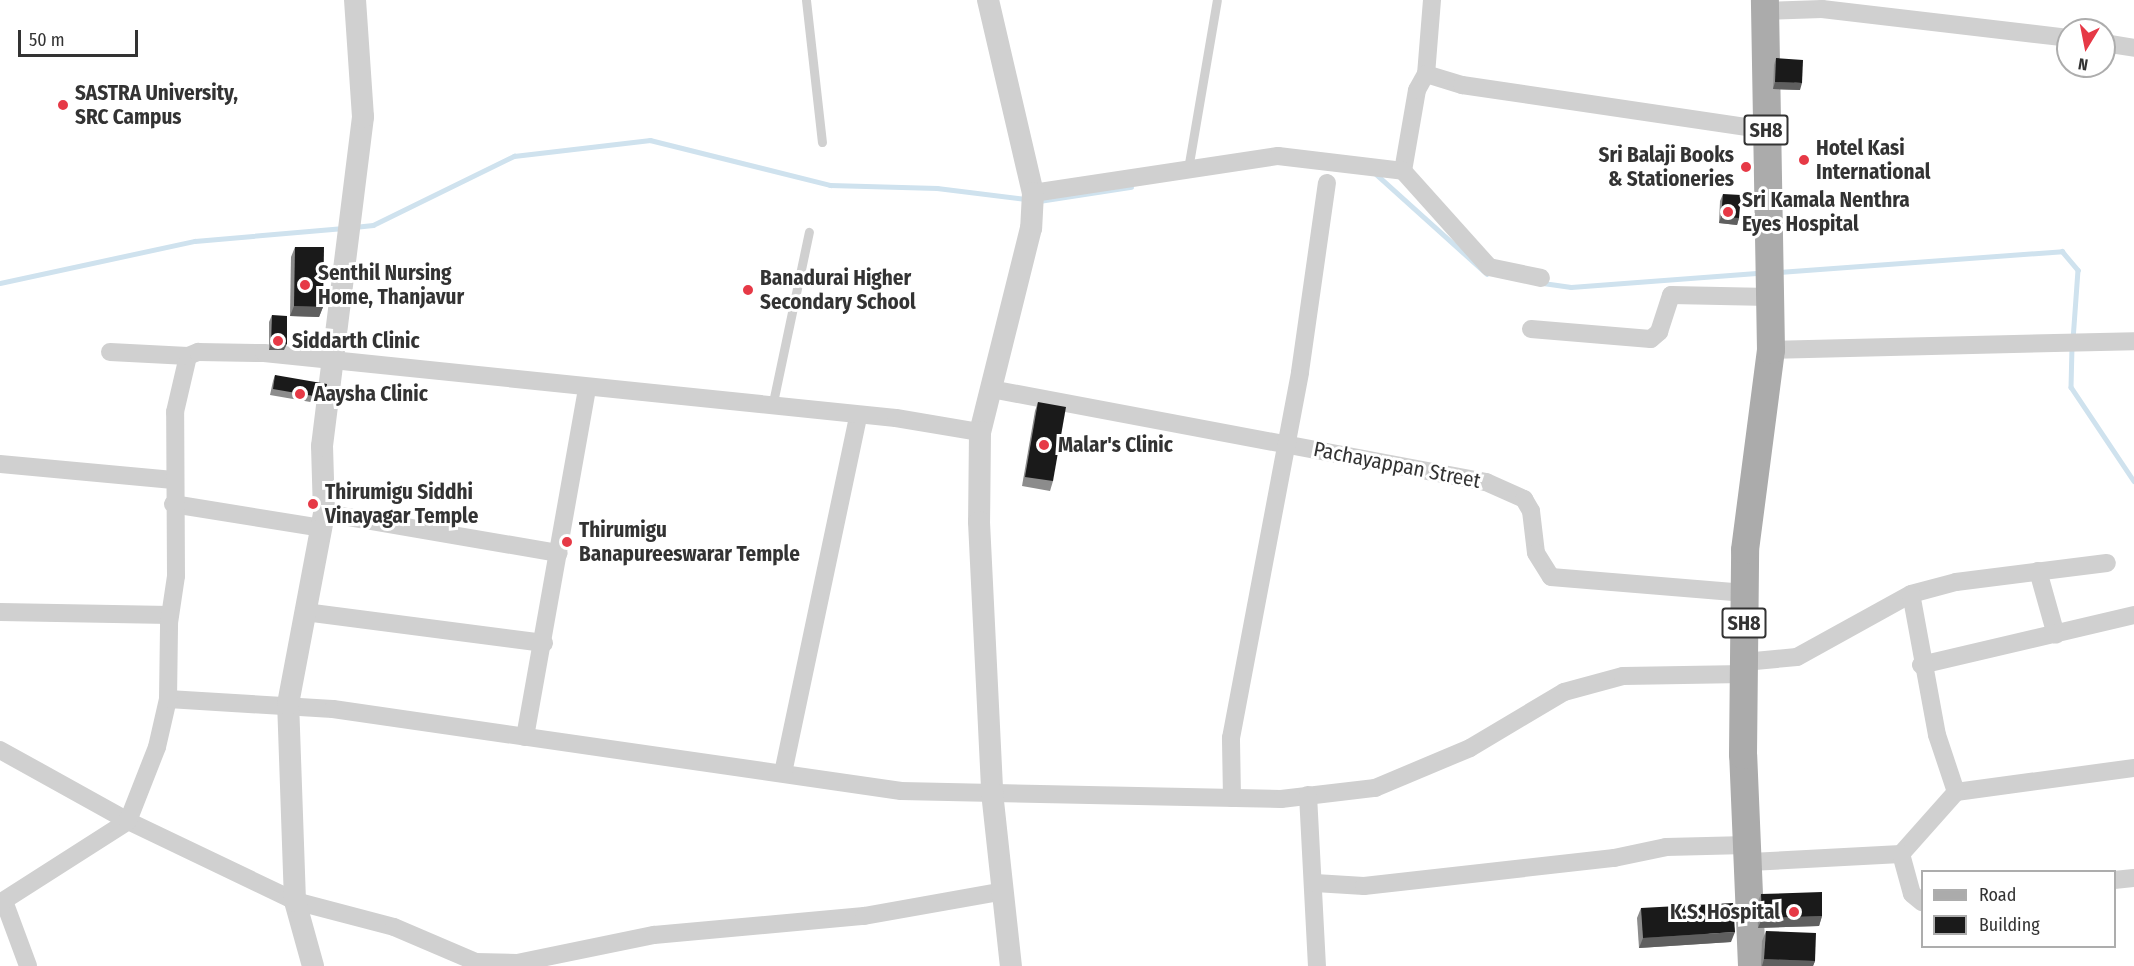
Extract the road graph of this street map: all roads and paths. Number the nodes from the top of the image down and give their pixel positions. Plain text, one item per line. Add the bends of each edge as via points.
1 (355, 0) edge
2 (806, 0) edge
3 (988, 0) edge
4 (1216, 0) edge
5 (1432, 0) edge
6 (1766, 5) edge
7 (2056, 37) edge
8 (2116, 46) edge
9 (2134, 48) edge
10 (1426, 74) junction
11 (1766, 130) junction
12 (822, 142) dead end
13 (1188, 169) junction
14 (1403, 171) junction
15 (1327, 183) dead end
16 (1033, 193) junction
17 (809, 232) dead end
18 (1541, 278) dead end
19 (1769, 280) junction
20 (1531, 329) dead end
21 (2134, 340) edge
22 (1771, 350) junction
23 (110, 352) dead end
24 (188, 356) junction
25 (333, 364) junction
26 (587, 389) junction
27 (991, 389) junction
28 (772, 407) junction
29 (858, 418) junction
30 (980, 432) junction
31 (1286, 443) junction
32 (0, 464) edge
33 (173, 480) junction
34 (173, 504) junction
35 (323, 520) junction
36 (559, 553) junction
37 (2107, 563) dead end
38 (2038, 571) junction
39 (1745, 593) junction
40 (1911, 594) junction
41 (0, 612) edge
42 (305, 612) junction
43 (170, 615) junction
44 (2134, 615) edge
45 (2056, 635) junction
46 (544, 643) junction
47 (1921, 665) junction
48 (1744, 668) junction
49 (168, 699) junction
50 (288, 704) junction
51 (525, 737) junction
52 (0, 750) edge
53 (2134, 768) edge
54 (783, 773) junction
55 (992, 792) junction
56 (1956, 792) junction
57 (1308, 795) junction
58 (1232, 798) junction
59 (128, 821) junction
60 (1749, 853) junction
61 (1901, 854) junction
62 (2134, 878) edge
63 (2116, 880) edge
64 (1315, 883) junction
65 (1004, 891) junction
66 (295, 901) junction
67 (1921, 901) edge
68 (2, 902) edge
69 (28, 966) edge
70 (314, 966) edge
71 (1011, 966) edge
72 (1317, 966) edge
73 (1752, 966) edge

1 - 25 street via 363,117
2 - 12 lane
3 - 16 street
4 - 13 lane
5 - 10 street
6 - 7 street
6 - 11 main road, SH8
8 - 9 street
10 - 11 street via 1462,85
10 - 14 street via 1417,90
11 - 19 main road, SH8
13 - 14 street via 1278,156
13 - 16 street
14 - 18 street via 1489,267
15 - 31 street
16 - 27 street via 1031,228
17 - 28 lane
19 - 20 street via 1671,295 1659,332 1651,339
19 - 22 main road, SH8
21 - 22 street
22 - 39 main road, SH8
23 - 24 street
24 - 25 street via 198,352 264,353
24 - 33 street via 175,412
25 - 26 street
25 - 35 street via 322,446
26 - 28 street
26 - 36 street
27 - 30 street
27 - 31 street, Pachayappan Street
28 - 29 street
29 - 30 street
29 - 54 street
30 - 55 street
31 - 39 street, Pachayappan Street via 1509,489 1531,511 1540,566 1564,582
31 - 58 street via 1231,738
32 - 33 street
33 - 34 street
34 - 35 street
34 - 43 street via 176,576
35 - 36 street
35 - 42 street
36 - 46 street
37 - 38 street
38 - 40 street
38 - 45 street
39 - 48 main road, SH8
40 - 47 street
40 - 48 street via 1797,657
41 - 43 street
42 - 46 street
42 - 50 street
43 - 49 street
44 - 45 street
45 - 47 street
46 - 51 street
47 - 56 street
48 - 57 street via 1623,675 1564,692 1428,767 1375,788
48 - 60 main road, SH8
49 - 50 street
49 - 59 street via 157,747
50 - 51 street
50 - 66 street
51 - 54 street
52 - 59 street
53 - 56 street
54 - 55 street via 901,791
55 - 58 street
55 - 65 street
56 - 61 street
57 - 58 street
57 - 64 street
59 - 66 street
59 - 68 street
60 - 61 street
60 - 64 street via 1666,847 1614,858 1364,886
60 - 73 main road, SH8
61 - 67 street via 1912,894
62 - 63 street
64 - 72 street
65 - 66 street via 864,916 654,935 517,963 476,962 394,927
65 - 71 street
66 - 70 street
68 - 69 street

